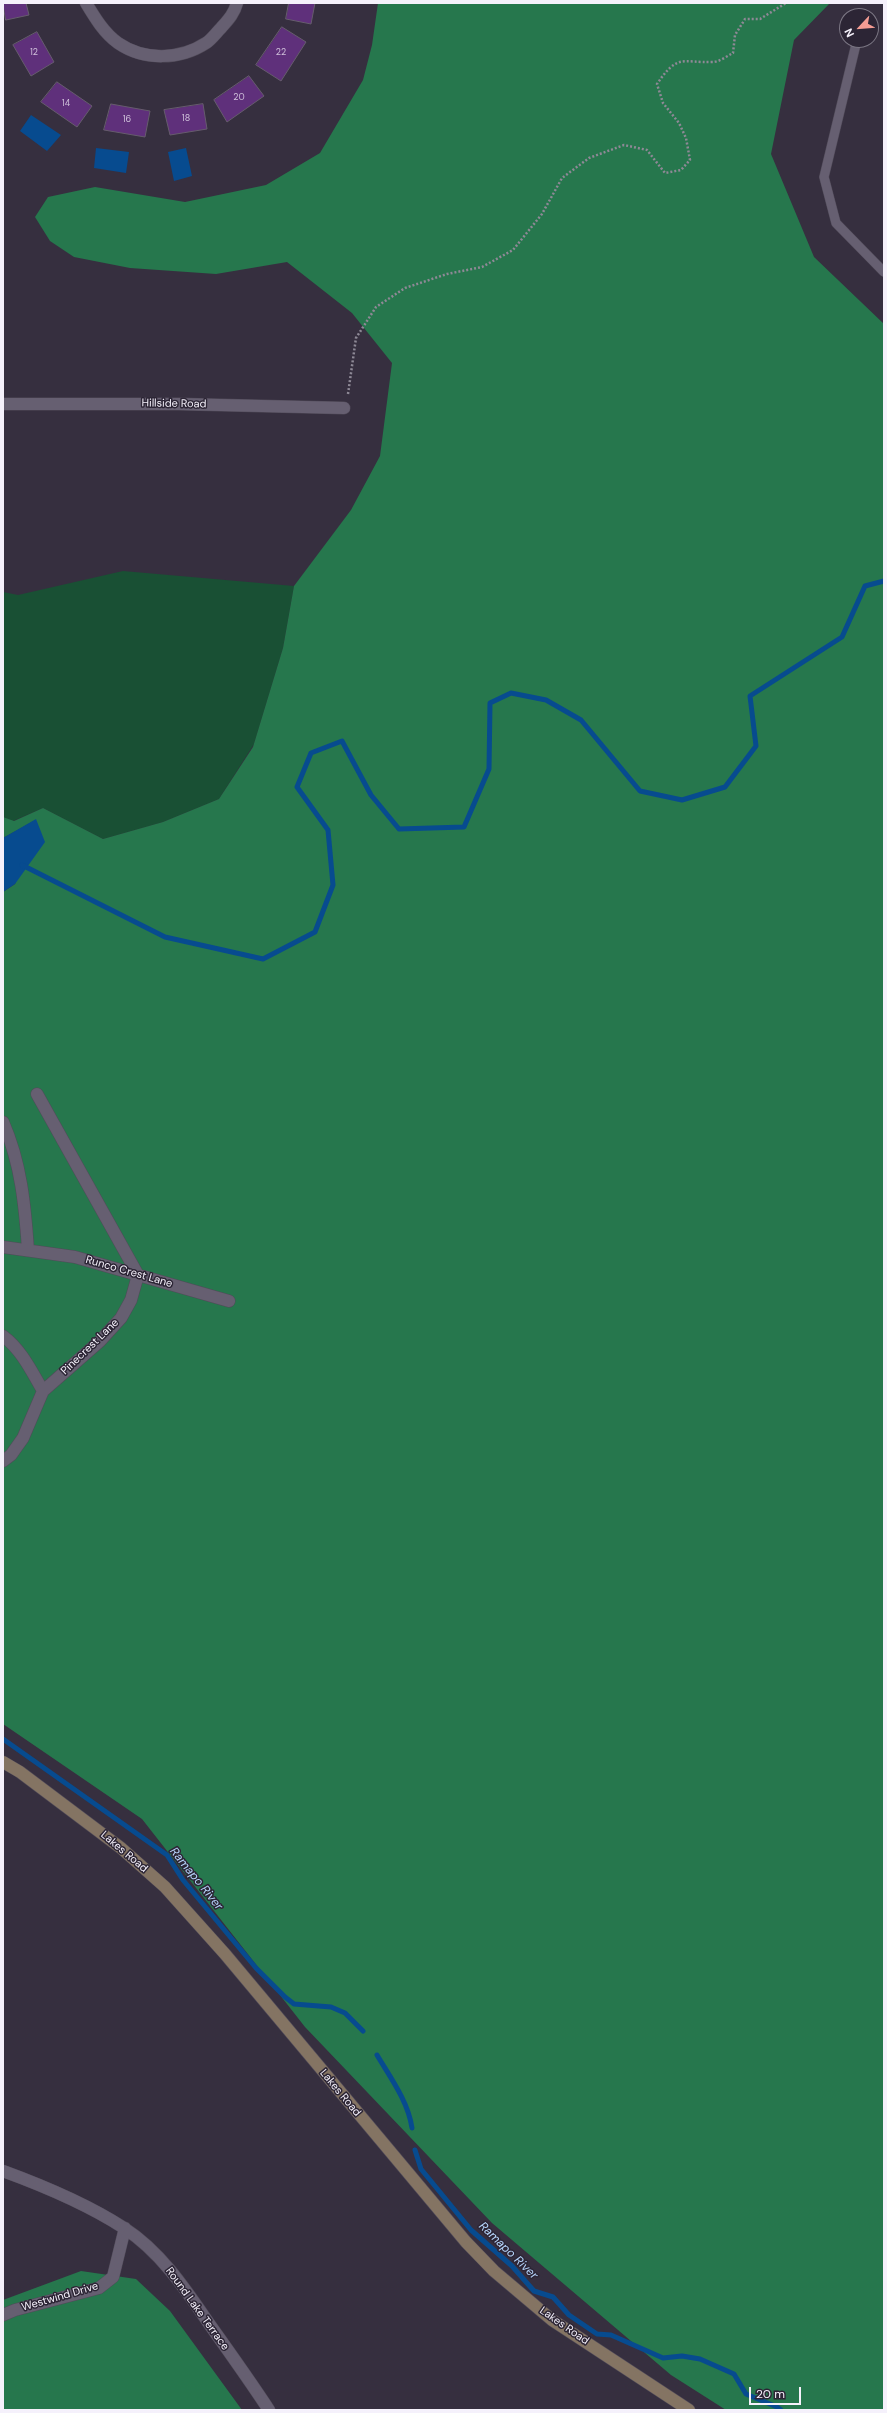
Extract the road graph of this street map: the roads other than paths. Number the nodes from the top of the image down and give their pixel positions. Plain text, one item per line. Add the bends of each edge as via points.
1 (86, 3) edge
2 (237, 3) edge
3 (855, 48) edge
4 (884, 272) edge
5 (3, 404) edge
6 (344, 408) road end
7 (37, 1094) dead end
8 (3, 1122) edge
9 (3, 1247) edge
10 (28, 1250) junction
11 (138, 1275) junction
12 (229, 1301) dead end
13 (3, 1336) edge
14 (43, 1392) junction
15 (3, 1461) edge
16 (3, 1762) edge
17 (3, 2171) edge
18 (125, 2228) junction
19 (3, 2315) edge
20 (269, 2410) edge
21 (689, 2410) edge

1 - 2 street via 100,26 118,43 138,53 163,57 195,50 207,42 234,13
3 - 4 lane via 824,177 836,223
5 - 6 street, Hillside Road via 179,404
7 - 11 street
8 - 10 street via 12,1142 23,1188
9 - 10 street, Runco Crest Lane
10 - 11 street, Runco Crest Lane via 75,1257
11 - 12 street, Runco Crest Lane
11 - 14 street, Pinecrest Lane via 131,1300 121,1318
13 - 14 street via 22,1357
14 - 15 street via 23,1438 11,1455
16 - 21 main road, Lakes Road via 121,1848 165,1887 225,1954 466,2242 494,2271 552,2320
17 - 18 street, Round Lake Terrace via 35,2183
18 - 19 street, Westwind Drive via 113,2277 99,2288
18 - 20 street, Round Lake Terrace via 177,2278

